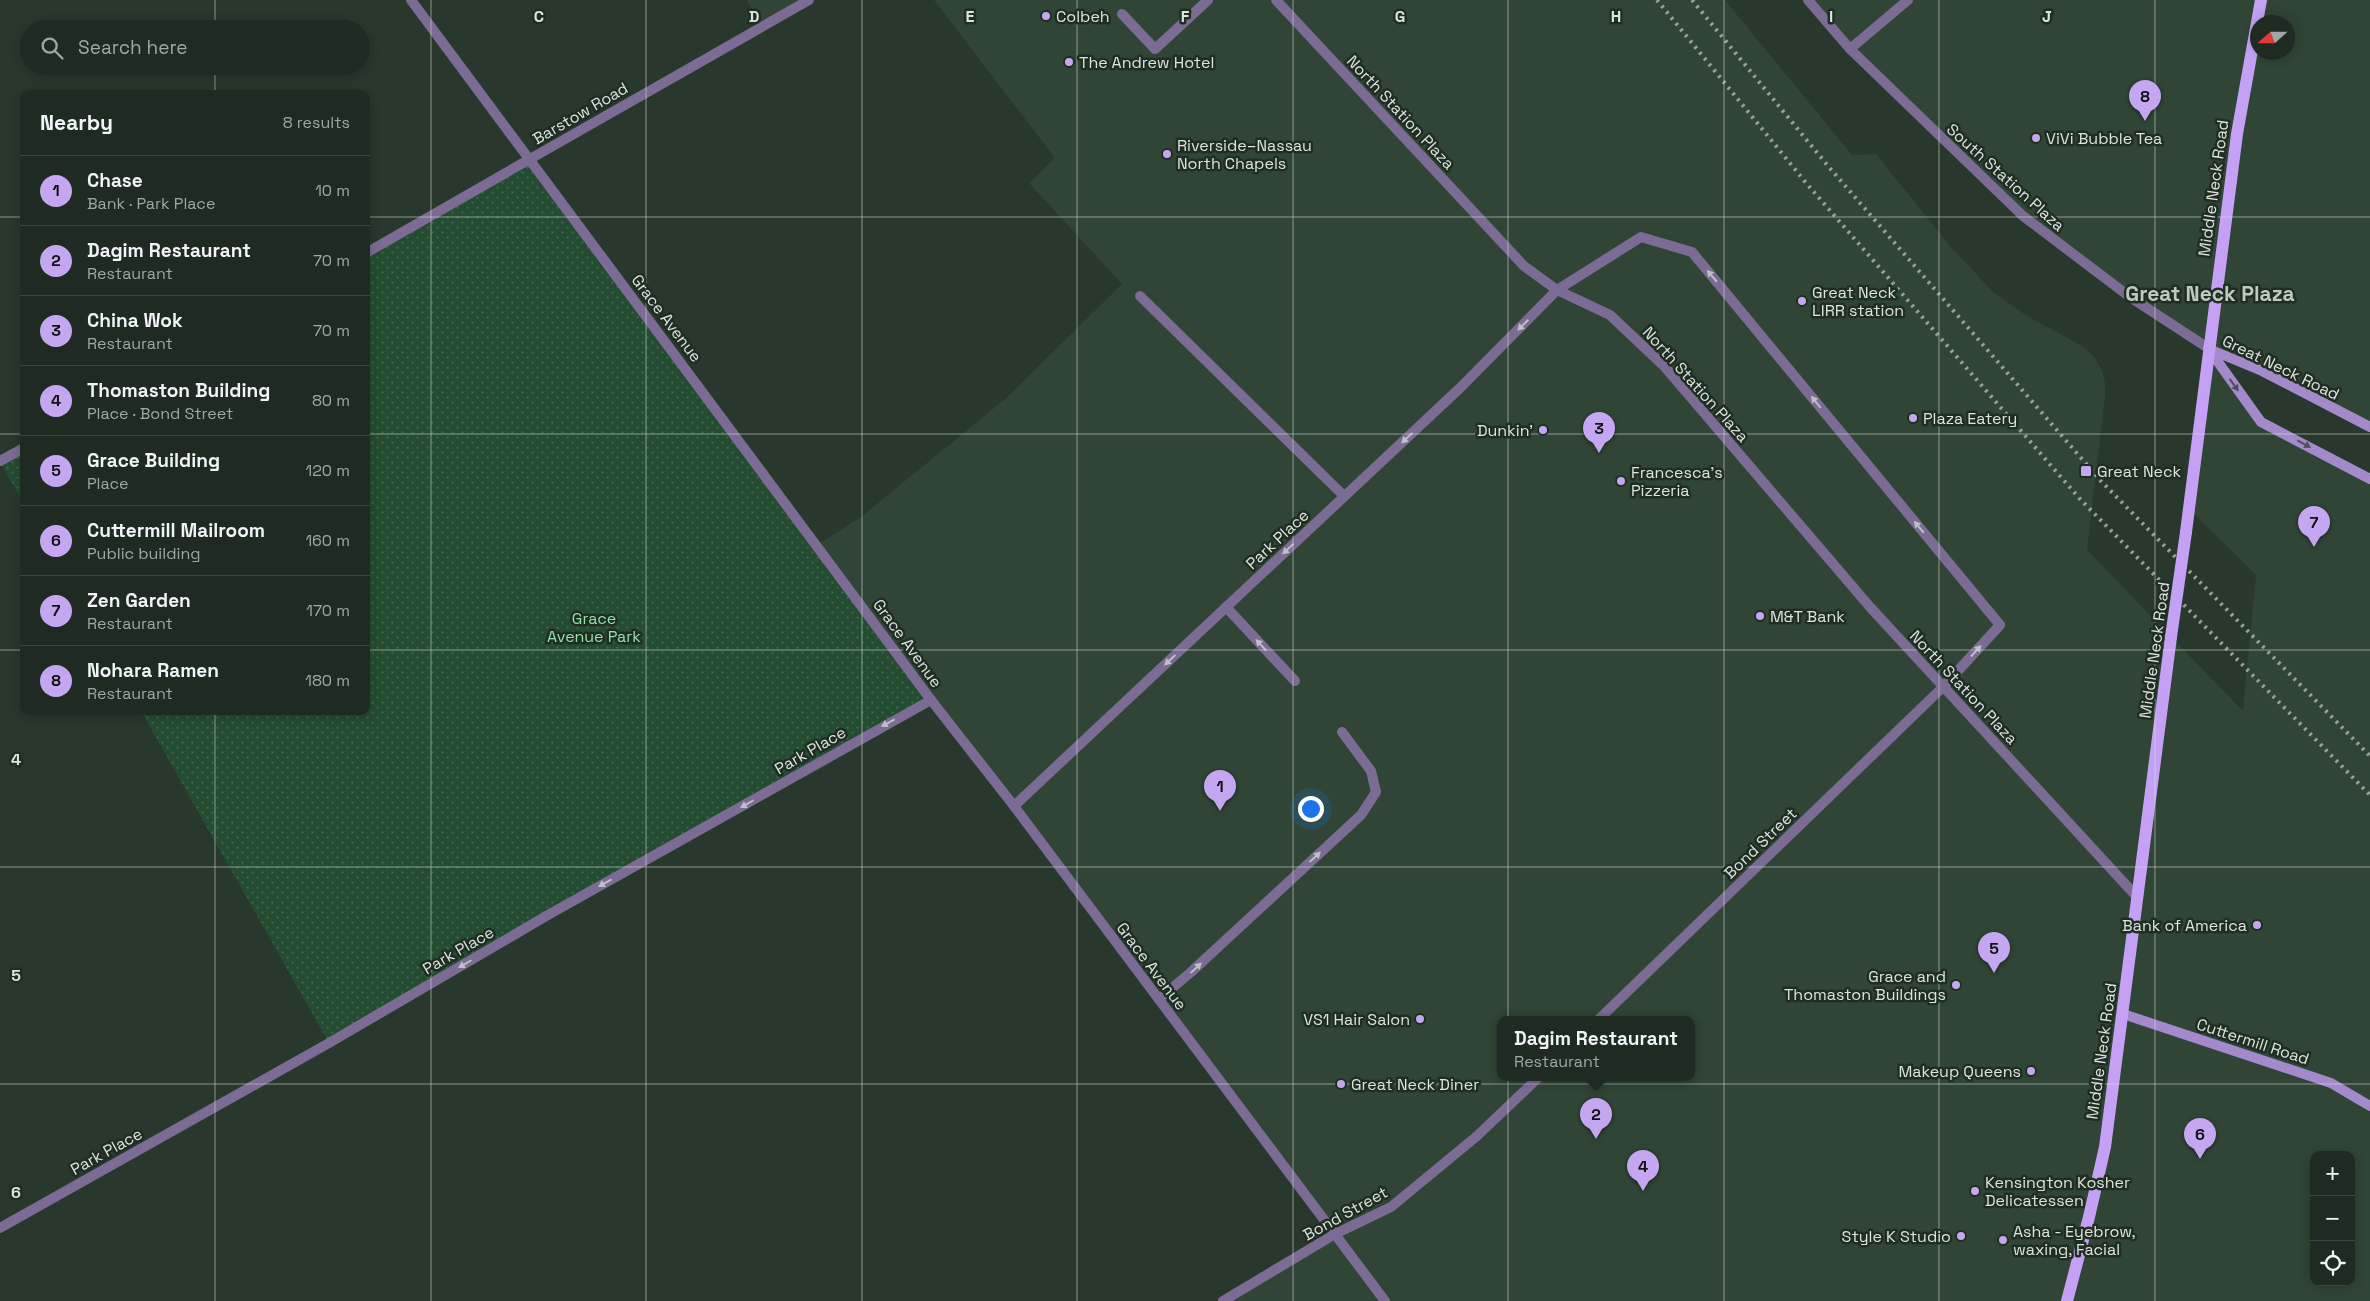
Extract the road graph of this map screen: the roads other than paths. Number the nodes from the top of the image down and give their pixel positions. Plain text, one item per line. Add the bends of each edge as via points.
1 (411, 0) edge
2 (809, 0) edge
3 (1208, 0) edge
4 (1276, 0) edge
5 (1808, 0) edge
6 (1908, 0) edge
7 (2261, 0) edge
8 (1122, 14) dead end
9 (1850, 49) junction
10 (530, 159) junction
11 (370, 251) edge
12 (1557, 290) junction
13 (1140, 296) dead end
14 (2208, 348) junction
15 (2370, 428) edge
16 (20, 450) edge
17 (0, 462) edge
18 (2370, 479) edge
19 (1344, 496) junction
20 (1226, 608) junction
21 (1295, 681) dead end
22 (1943, 687) junction
23 (931, 700) junction
24 (1342, 732) dead end
25 (1014, 806) junction
26 (2138, 898) junction
27 (1159, 999) junction
28 (2123, 1014) junction
29 (1602, 1016) edge
30 (1535, 1081) edge
31 (2370, 1106) edge
32 (0, 1228) edge
33 (1335, 1234) junction
34 (1223, 1301) edge
35 (1385, 1301) edge
36 (2067, 1301) edge

1 - 10 street, Grace Avenue
2 - 10 street, Barstow Road
3 - 8 street via 1155,49
4 - 12 street, North Station Plaza via 1524,266
5 - 9 street, South Station Plaza
6 - 9 street
7 - 14 main road, Middle Neck Road via 2237,134
9 - 14 street, South Station Plaza via 2023,216 2130,297
10 - 11 street, Barstow Road
10 - 23 street, Grace Avenue
12 -> 19 street, Park Place via 1460,388
12 - 22 street, North Station Plaza via 1610,315 1664,366 1870,607
22 -> 12 street, Bond Street via 2000,625 1692,252 1641,237
13 - 19 street
14 - 15 main road, Great Neck Road via 2262,371
14 -> 18 main road, Great Neck Road via 2261,422
14 - 26 main road, Middle Neck Road, bridge
16 - 17 street
19 -> 20 street, Park Place
21 -> 20 street
20 -> 25 street, Park Place
22 - 26 street, North Station Plaza
22 - 29 street, Bond Street
23 - 25 street, Grace Avenue
23 -> 32 street, Park Place
27 -> 24 street via 1361,815 1376,792 1371,770
25 - 27 street, Grace Avenue
26 - 28 main road, Middle Neck Road
27 - 33 street, Grace Avenue
28 - 31 main road, Cuttermill Road via 2331,1082
28 - 36 main road, Middle Neck Road via 2105,1147
30 - 33 street, Bond Street via 1477,1136 1391,1207
33 - 34 street, Bond Street
33 - 35 street, Grace Avenue

